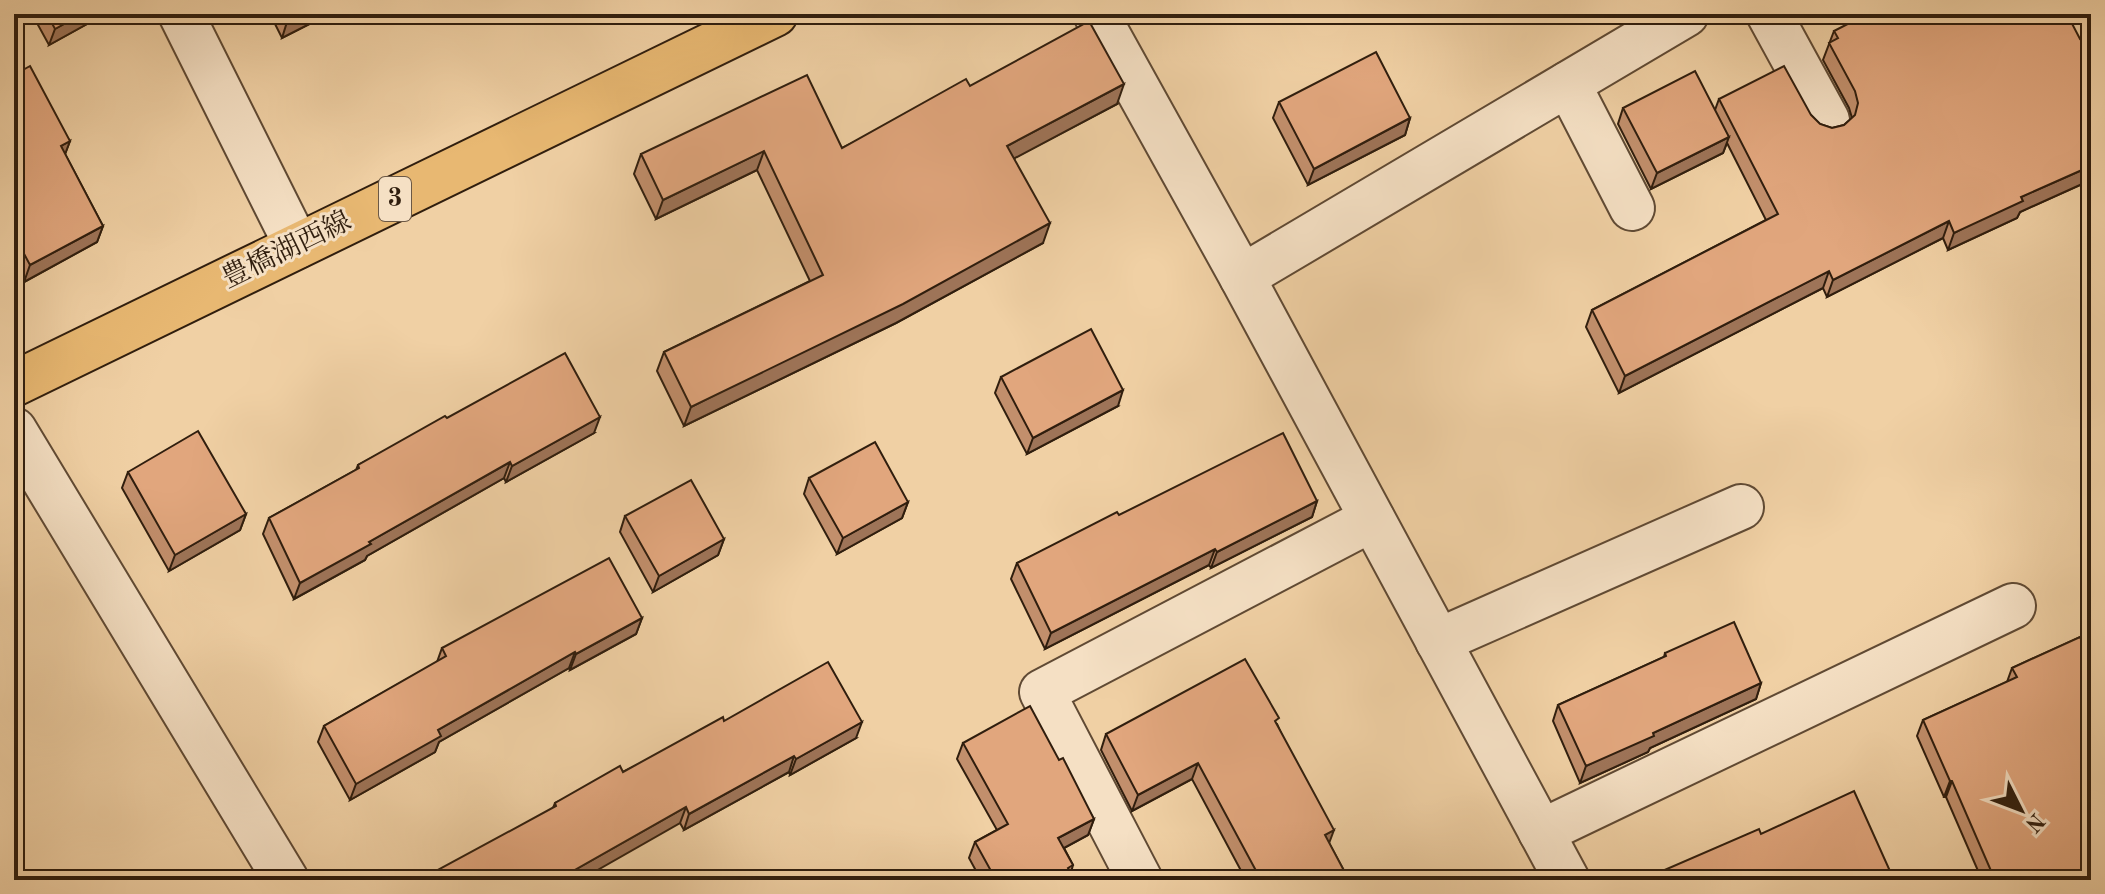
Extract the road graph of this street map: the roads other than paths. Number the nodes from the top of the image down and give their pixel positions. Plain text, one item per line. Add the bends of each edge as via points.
1 (181, 14) edge
2 (775, 14) edge
3 (1096, 14) edge
4 (1686, 14) edge
5 (1769, 14) edge
6 (1568, 84) junction
7 (1827, 120) dead end
8 (1632, 208) dead end
9 (297, 246) junction
10 (1242, 277) junction
11 (14, 384) edge
12 (14, 430) edge
13 (1741, 507) dead end
14 (1372, 519) junction
15 (2013, 606) dead end
16 (1438, 641) junction
17 (1541, 832) junction
18 (286, 880) edge
19 (1140, 880) edge
20 (1567, 880) edge

1 - 9 street
2 - 9 main road, 豊橋湖西線 / 3
3 - 10 street
4 - 6 street
5 - 7 street
6 - 8 street
6 - 10 street
9 - 11 main road, 豊橋湖西線 / 3
10 - 14 street
12 - 18 street
13 - 16 street
14 - 16 street
14 - 19 street via 1042,692
15 - 17 street
16 - 17 street
17 - 20 street

